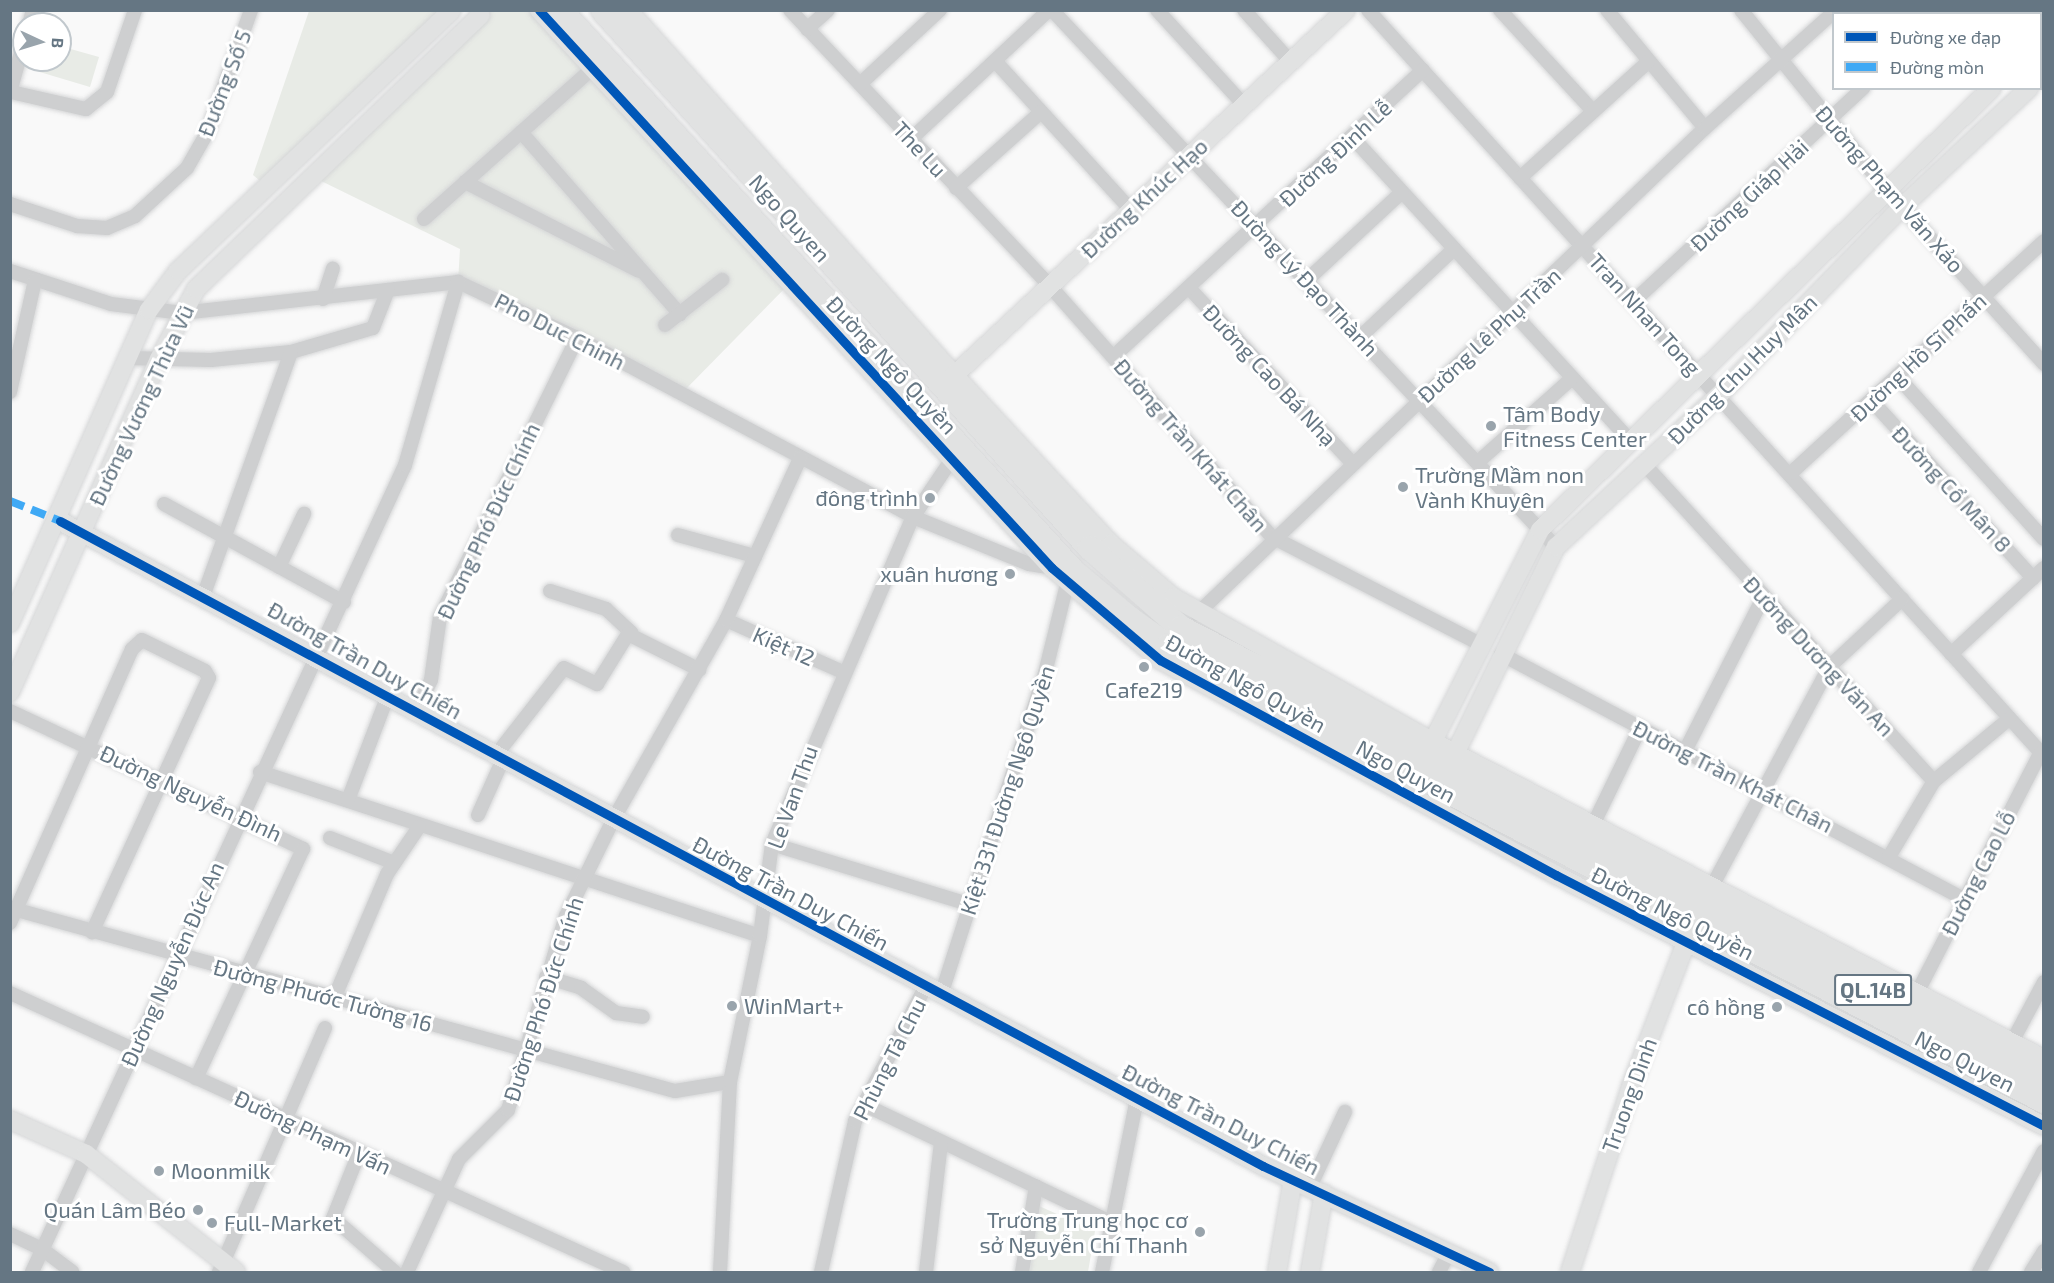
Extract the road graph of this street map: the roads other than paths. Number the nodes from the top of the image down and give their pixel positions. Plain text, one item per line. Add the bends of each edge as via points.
1 (135, 10) edge
2 (251, 10) edge
3 (452, 10) edge
4 (539, 10) edge
5 (560, 10) edge
6 (603, 10) edge
7 (628, 10) edge
8 (790, 10) edge
9 (828, 10) edge
10 (940, 10) edge
11 (1050, 10) edge
12 (1157, 10) edge
13 (1244, 10) edge
14 (1346, 10) edge
15 (1368, 10) edge
16 (1607, 10) edge
17 (1741, 10) edge
18 (1500, 11) edge
19 (484, 13) edge
20 (1832, 14) edge
21 (807, 29) junction
22 (1782, 60) junction
23 (995, 61) junction
24 (1290, 61) junction
25 (1648, 62) junction
26 (593, 68) junction
27 (1423, 70) junction
28 (16, 72) edge
29 (860, 84) junction
30 (1861, 90) edge
31 (1990, 90) edge
32 (2027, 90) edge
33 (11, 92) edge
34 (1243, 104) junction
35 (1593, 111) junction
36 (1041, 112) junction
37 (1830, 119) junction
38 (1705, 128) junction
39 (521, 132) junction
40 (1352, 137) junction
41 (911, 139) junction
42 (1190, 155) junction
43 (1520, 178) junction
44 (465, 182) junction
45 (956, 188) junction
46 (1886, 189) junction
47 (1402, 192) junction
48 (10, 204) edge
49 (1902, 207) junction
50 (1131, 210) junction
51 (424, 219) dead end
52 (1257, 226) junction
53 (2043, 241) edge
54 (1583, 246) junction
55 (1453, 250) junction
56 (333, 269) dead end
57 (10, 271) edge
58 (646, 274) junction
59 (35, 280) junction
60 (722, 280) dead end
61 (1307, 280) junction
62 (458, 282) junction
63 (1050, 286) junction
64 (1189, 288) junction
65 (388, 290) junction
66 (1984, 296) junction
67 (323, 298) junction
68 (1634, 301) junction
69 (149, 310) junction
70 (182, 313) junction
71 (1511, 313) junction
72 (680, 314) junction
73 (665, 326) dead end
74 (16, 335) edge
75 (1360, 337) junction
76 (577, 338) junction
77 (291, 352) junction
78 (1113, 356) junction
79 (128, 358) junction
80 (159, 359) junction
81 (2043, 364) edge
82 (1702, 376) junction
83 (1897, 376) junction
84 (1570, 379) junction
85 (948, 381) junction
86 (10, 392) edge
87 (1719, 395) junction
88 (1871, 400) junction
89 (1419, 401) junction
90 (1631, 442) junction
91 (800, 458) junction
92 (952, 459) junction
93 (1351, 462) junction
94 (1478, 462) junction
95 (1645, 465) junction
96 (1791, 473) junction
97 (165, 504) dead end
98 (304, 514) dead end
99 (913, 517) junction
100 (60, 521) junction
101 (1540, 530) junction
102 (82, 532) junction
103 (678, 535) dead end
104 (1272, 537) junction
105 (226, 538) junction
106 (2043, 539) edge
107 (1556, 547) junction
108 (755, 556) junction
109 (279, 567) junction
110 (2038, 573) edge
111 (1064, 574) junction
112 (550, 591) dead end
113 (204, 594) junction
114 (1764, 596) junction
115 (1902, 599) junction
116 (344, 602) junction
117 (1197, 614) junction
118 (726, 620) junction
119 (10, 623) edge
120 (632, 633) junction
121 (1480, 644) junction
122 (1501, 654) junction
123 (1951, 654) junction
124 (317, 657) junction
125 (1829, 667) junction
126 (700, 670) junction
127 (843, 672) junction
128 (10, 692) edge
129 (388, 695) junction
130 (417, 710) junction
131 (10, 711) edge
132 (2009, 719) junction
133 (1640, 728) junction
134 (90, 745) junction
135 (1685, 751) junction
136 (2042, 755) edge
137 (499, 757) junction
138 (1421, 767) junction
139 (260, 772) junction
140 (163, 779) junction
141 (1443, 779) junction
142 (1934, 781) junction
143 (1761, 791) junction
144 (348, 800) junction
145 (240, 815) junction
146 (477, 815) dead end
147 (613, 820) junction
148 (1593, 825) junction
149 (419, 827) junction
150 (330, 838) dead end
151 (772, 844) junction
152 (1889, 857) junction
153 (394, 863) junction
154 (584, 880) junction
155 (1964, 899) junction
156 (765, 903) junction
157 (971, 905) junction
158 (17, 910) junction
159 (1699, 913) junction
160 (10, 923) edge
161 (92, 932) junction
162 (760, 936) junction
163 (177, 956) junction
164 (245, 972) junction
165 (546, 977) junction
166 (2043, 982) edge
167 (933, 990) junction
168 (10, 993) edge
169 (1917, 993) junction
170 (335, 996) junction
171 (643, 1017) dead end
172 (325, 1028) dead end
173 (2012, 1042) junction
174 (133, 1050) junction
175 (525, 1052) junction
176 (2043, 1059) edge
177 (2043, 1077) edge
178 (196, 1078) junction
179 (730, 1082) junction
180 (1137, 1098) junction
181 (2043, 1101) edge
182 (865, 1106) junction
183 (1345, 1112) dead end
184 (285, 1119) junction
185 (10, 1120) edge
186 (2043, 1126) edge
187 (941, 1142) junction
188 (2043, 1151) edge
189 (359, 1153) junction
190 (86, 1154) junction
191 (1293, 1179) junction
192 (1036, 1186) junction
193 (1317, 1190) junction
194 (444, 1192) junction
195 (1110, 1222) junction
196 (10, 1234) edge
197 (42, 1249) junction
198 (2043, 1251) edge
199 (1449, 1252) junction
200 (227, 1269) edge
201 (32, 1272) edge
202 (72, 1272) edge
203 (395, 1272) edge
204 (407, 1272) edge
205 (618, 1272) edge
206 (720, 1272) edge
207 (821, 1272) edge
208 (926, 1272) edge
209 (1022, 1272) edge
210 (1102, 1272) edge
211 (1277, 1272) edge
212 (1310, 1272) edge
213 (1439, 1272) edge
214 (1489, 1272) edge
215 (1570, 1272) edge
216 (1978, 1272) edge
217 (2031, 1272) edge

1 - 33 street via 107,92 86,109
2 - 48 street, Đường Số 5 via 207,133 187,168 135,216 107,228 77,226
3 - 69 street, Đường Vương Thừa Vũ via 178,271
4 - 26 street, Đường Ngô Quyền
5 - 111 highway, Ngo Quyen / QL.14B
6 - 85 highway, Ngo Quyen / QL.14B
7 - 85 street, Đường Ngô Quyền
8 - 21 street, The Lu
9 - 21 street
10 - 29 street
11 - 23 street
11 - 42 street, Đường Lý Đạo Thành
12 - 34 street
13 - 24 street
14 - 24 street, Đường Khúc Hạo
15 - 27 street, Tran Nhan Tong
16 - 25 street
17 - 22 street, Đường Phạm Văn Xảo
18 - 35 street
19 - 70 street, Đường Vương Thừa Vũ via 196,289
20 - 22 street, Đường Lê Phụ Trần
21 - 29 street, The Lu
22 - 37 street, Đường Phạm Văn Xảo
22 - 38 street, Đường Lê Phụ Trần
23 - 36 street
23 - 41 street
24 - 34 street, Đường Khúc Hạo
25 - 35 street
25 - 38 street
26 - 39 street
26 - 92 street, Đường Ngô Quyền
27 - 40 street, Đường Đinh Lễ
27 - 43 street, Tran Nhan Tong
28 - 33 street
29 - 41 street, The Lu
30 - 37 street, Đường Giáp Hải
31 - 46 street, Đường Chu Huy Mân
32 - 49 street, Đường Chu Huy Mân
34 - 42 street, Đường Khúc Hạo
35 - 43 street
36 - 45 street
36 - 50 street
37 - 46 street, Đường Phạm Văn Xảo
37 - 68 street, Đường Giáp Hải
38 - 54 street, Đường Lê Phụ Trần
39 - 44 street
39 - 58 street
40 - 47 street
40 - 52 street, Đường Đinh Lễ
41 - 45 street, The Lu
42 - 50 street, Đường Khúc Hạo
42 - 52 street, Đường Lý Đạo Thành
43 - 54 street, Tran Nhan Tong
44 - 51 street
44 - 58 street
45 - 63 street, The Lu
46 - 49 street, Đường Phạm Văn Xảo
46 - 82 street, Đường Chu Huy Mân
47 - 55 street
47 - 61 street
49 - 66 street, Đường Phạm Văn Xảo
49 - 87 street, Đường Chu Huy Mân
50 - 63 street, Đường Khúc Hạo
52 - 61 street, Đường Lý Đạo Thành
52 - 64 street, Đường Đinh Lễ
53 - 66 street, Đường Hồ Sĩ Phấn
54 - 68 street, Tran Nhan Tong
54 - 71 street, Đường Lê Phụ Trần
55 - 71 street
55 - 75 street
56 - 67 street
57 - 59 street
58 - 72 street
59 - 69 street
59 - 74 street
60 - 72 street
61 - 75 street, Đường Lý Đạo Thành
62 - 65 street
62 - 76 street, Pho Duc Chinh
62 - 116 street via 405,465
63 - 78 street, Đường Trần Khát Chân
63 - 85 street, Đường Khúc Hạo
64 - 78 street, Đường Đinh Lễ
64 - 93 street, Đường Cao Bá Nhạ
65 - 67 street
65 - 77 street via 373,328
66 - 81 street, Đường Phạm Văn Xảo
66 - 83 street, Đường Hồ Sĩ Phấn
67 - 70 street
68 - 82 street, Tran Nhan Tong
69 - 70 street
69 - 79 street, Đường Vương Thừa Vũ
70 - 80 street, Đường Vương Thừa Vũ
71 - 84 street
71 - 89 street, Đường Lê Phụ Trần
72 - 73 street
74 - 86 street
75 - 89 street, Đường Lý Đạo Thành
76 - 91 street, Pho Duc Chinh
76 - 130 street, Đường Phó Đức Chính via 440,617 431,680
77 - 80 street
77 - 105 street
78 - 104 street, Đường Trần Khát Chân
79 - 80 street
79 - 100 street, Đường Vương Thừa Vũ
80 - 102 street, Đường Vương Thừa Vũ
82 - 87 street, Tran Nhan Tong
82 - 90 street, Đường Chu Huy Mân
83 - 88 street, Đường Hồ Sĩ Phấn
83 - 106 street, Đường Cổ Mân 8
84 - 90 street
84 - 94 street
85 - 117 street, Đường Ngô Quyền via 1111,544
85 - 138 highway, Ngo Quyen / QL.14B via 1090,548 1181,628
87 - 95 street, Đường Chu Huy Mân
87 - 96 street, Tran Nhan Tong
88 - 96 street, Đường Hồ Sĩ Phấn
88 - 110 street, Đường Cổ Mân 8
89 - 93 street, Đường Lê Phụ Trần
89 - 94 street, Đường Lý Đạo Thành
90 - 101 street, Đường Chu Huy Mân
91 - 99 street, Pho Duc Chinh
91 - 108 street, Đường Phó Đức Chính
92 - 99 street, Le Van Thu
92 - 111 street, Đường Ngô Quyền
93 - 104 street, Đường Lê Phụ Trần
94 - 101 street, Đường Lý Đạo Thành
95 - 107 street, Đường Chu Huy Mân
95 - 114 street, Đường Dương Văn An
96 - 115 street, Tran Nhan Tong
97 - 105 street
98 - 109 street
99 - 111 street, Pho Duc Chinh
99 - 127 street, Le Van Thu
100 - 102 street, Đường Trần Duy Chiến
100 - 119 street, Đường Vương Thừa Vũ
101 - 107 street, Đường Lý Đạo Thành
101 - 121 street, Đường Chu Huy Mân
102 - 113 street, Đường Trần Duy Chiến
102 - 128 street, Đường Vương Thừa Vũ
103 - 108 street
104 - 117 street, Đường Lê Phụ Trần
104 - 121 street, Đường Trần Khát Chân
105 - 109 street
105 - 113 street
107 - 122 street, Đường Chu Huy Mân
108 - 118 street, Đường Phó Đức Chính
109 - 116 street
110 - 123 street
111 - 138 highway, Ngo Quyen / QL.14B via 1168,646
111 - 157 street, Kiệt 331 Đường Ngô Quyền via 1046,673
112 - 120 street via 600,606
113 - 124 street, Đường Trần Duy Chiến
114 - 125 street, Đường Dương Văn An
114 - 135 street
115 - 123 street, Tran Nhan Tong
115 - 125 street
116 - 124 street
117 - 138 street, Đường Ngô Quyền
118 - 126 street, Đường Phó Đức Chính
118 - 127 street, Kiệt 12
120 - 126 street
120 - 137 street via 597,684 564,668
121 - 138 street, Đường Chu Huy Mân
122 - 133 street, Đường Trần Khát Chân
122 - 141 street, Đường Chu Huy Mân
123 - 132 street, Tran Nhan Tong
124 - 129 street, Đường Trần Duy Chiến
124 - 139 street, Đường Nguyễn Đức An
125 - 142 street, Đường Dương Văn An
125 - 143 street
126 - 147 street, Đường Phó Đức Chính
127 - 151 street, Le Van Thu
129 - 130 street, Đường Trần Duy Chiến
129 - 144 street
130 - 137 street, Đường Trần Duy Chiến
131 - 134 street, Đường Nguyễn Đình
132 - 136 street, Tran Nhan Tong
132 - 142 street
133 - 135 street, Đường Trần Khát Chân
133 - 148 street
134 - 140 street, Đường Nguyễn Đình
134 - 140 street via 132,649 142,640 205,670 208,678
134 - 158 street
135 - 143 street, Đường Trần Khát Chân
136 - 155 street, Đường Cao Lỗ
137 - 146 street
137 - 147 street, Đường Trần Duy Chiến
138 - 141 highway, Ngo Quyen / QL.14B
138 - 141 street, Đường Ngô Quyền
139 - 144 street
139 - 145 street, Đường Nguyễn Đức An
140 - 145 street, Đường Nguyễn Đình
140 - 161 street
141 - 148 street, Đường Ngô Quyền
141 - 159 highway, Ngo Quyen / QL.14B
141 - 159 street, Đường Ngô Quyền
142 - 152 street
143 - 152 street, Đường Trần Khát Chân
143 - 159 street
144 - 149 street
145 - 163 street, Đường Nguyễn Đức An
145 - 164 street, Đường Nguyễn Đình via 303,849
147 - 154 street, Đường Phó Đức Chính
147 - 156 street, Đường Trần Duy Chiến
148 - 159 street, Đường Ngô Quyền
149 - 153 street
149 - 154 street via 463,842 473,840
150 - 153 street
151 - 156 street, Le Van Thu
151 - 157 street
152 - 155 street, Đường Trần Khát Chân
153 - 170 street
154 - 162 street
154 - 165 street, Đường Phó Đức Chính
155 - 169 street, Đường Cao Lỗ
156 - 162 street, Le Van Thu
156 - 167 street, Đường Trần Duy Chiến
157 - 167 street, Kiệt 331 Đường Ngô Quyền
158 - 160 street
158 - 161 street, Đường Phước Tường 16
159 - 169 street, Đường Ngô Quyền
159 - 177 highway, Ngo Quyen / QL.14B
159 - 181 highway, Ngo Quyen / QL.14B
159 - 186 street, Đường Ngô Quyền
159 - 215 street, Truong Dinh
161 - 163 street, Đường Phước Tường 16
162 - 179 street, Le Van Thu
163 - 164 street, Đường Phước Tường 16
163 - 174 street, Đường Nguyễn Đức An
164 - 170 street, Đường Phước Tường 16
164 - 178 street, Đường Nguyễn Đình
165 - 171 street via 581,988 616,1013
165 - 175 street, Đường Phó Đức Chính
166 - 173 street
167 - 180 street, Đường Trần Duy Chiến
167 - 182 street, Phùng Tả Chu
168 - 174 street, Đường Phạm Vấn
169 - 173 street, Đường Ngô Quyền
170 - 175 street, Đường Phước Tường 16
172 - 184 street
173 - 176 street, Đường Ngô Quyền
174 - 178 street, Đường Phạm Vấn
174 - 190 street, Đường Nguyễn Đức An
175 - 179 street, Đường Phước Tường 16 via 675,1091
175 - 194 street, Đường Phó Đức Chính via 508,1110 459,1159
178 - 184 street, Đường Phạm Vấn
179 - 206 street, Le Van Thu
180 - 191 street, Đường Trần Duy Chiến
180 - 195 street
182 - 187 street
182 - 207 street, Phùng Tả Chu via 855,1121
183 - 193 street
184 - 189 street, Đường Phạm Vấn
184 - 200 street
185 - 190 street
187 - 192 street
187 - 208 street
188 - 216 street
189 - 194 street, Đường Phạm Vấn
189 - 203 street via 333,1218
190 - 197 street, Đường Nguyễn Đức An
190 - 200 street
191 - 193 street, Đường Trần Duy Chiến
191 - 211 street
192 - 195 street
192 - 209 street
193 - 199 street, Đường Trần Duy Chiến
193 - 212 street
194 - 204 street, Đường Phó Đức Chính
194 - 205 street, Đường Phạm Vấn
195 - 210 street
196 - 197 street
197 - 201 street, Đường Nguyễn Đức An
197 - 202 street
198 - 217 street
199 - 213 street
199 - 214 street, Đường Trần Duy Chiến

